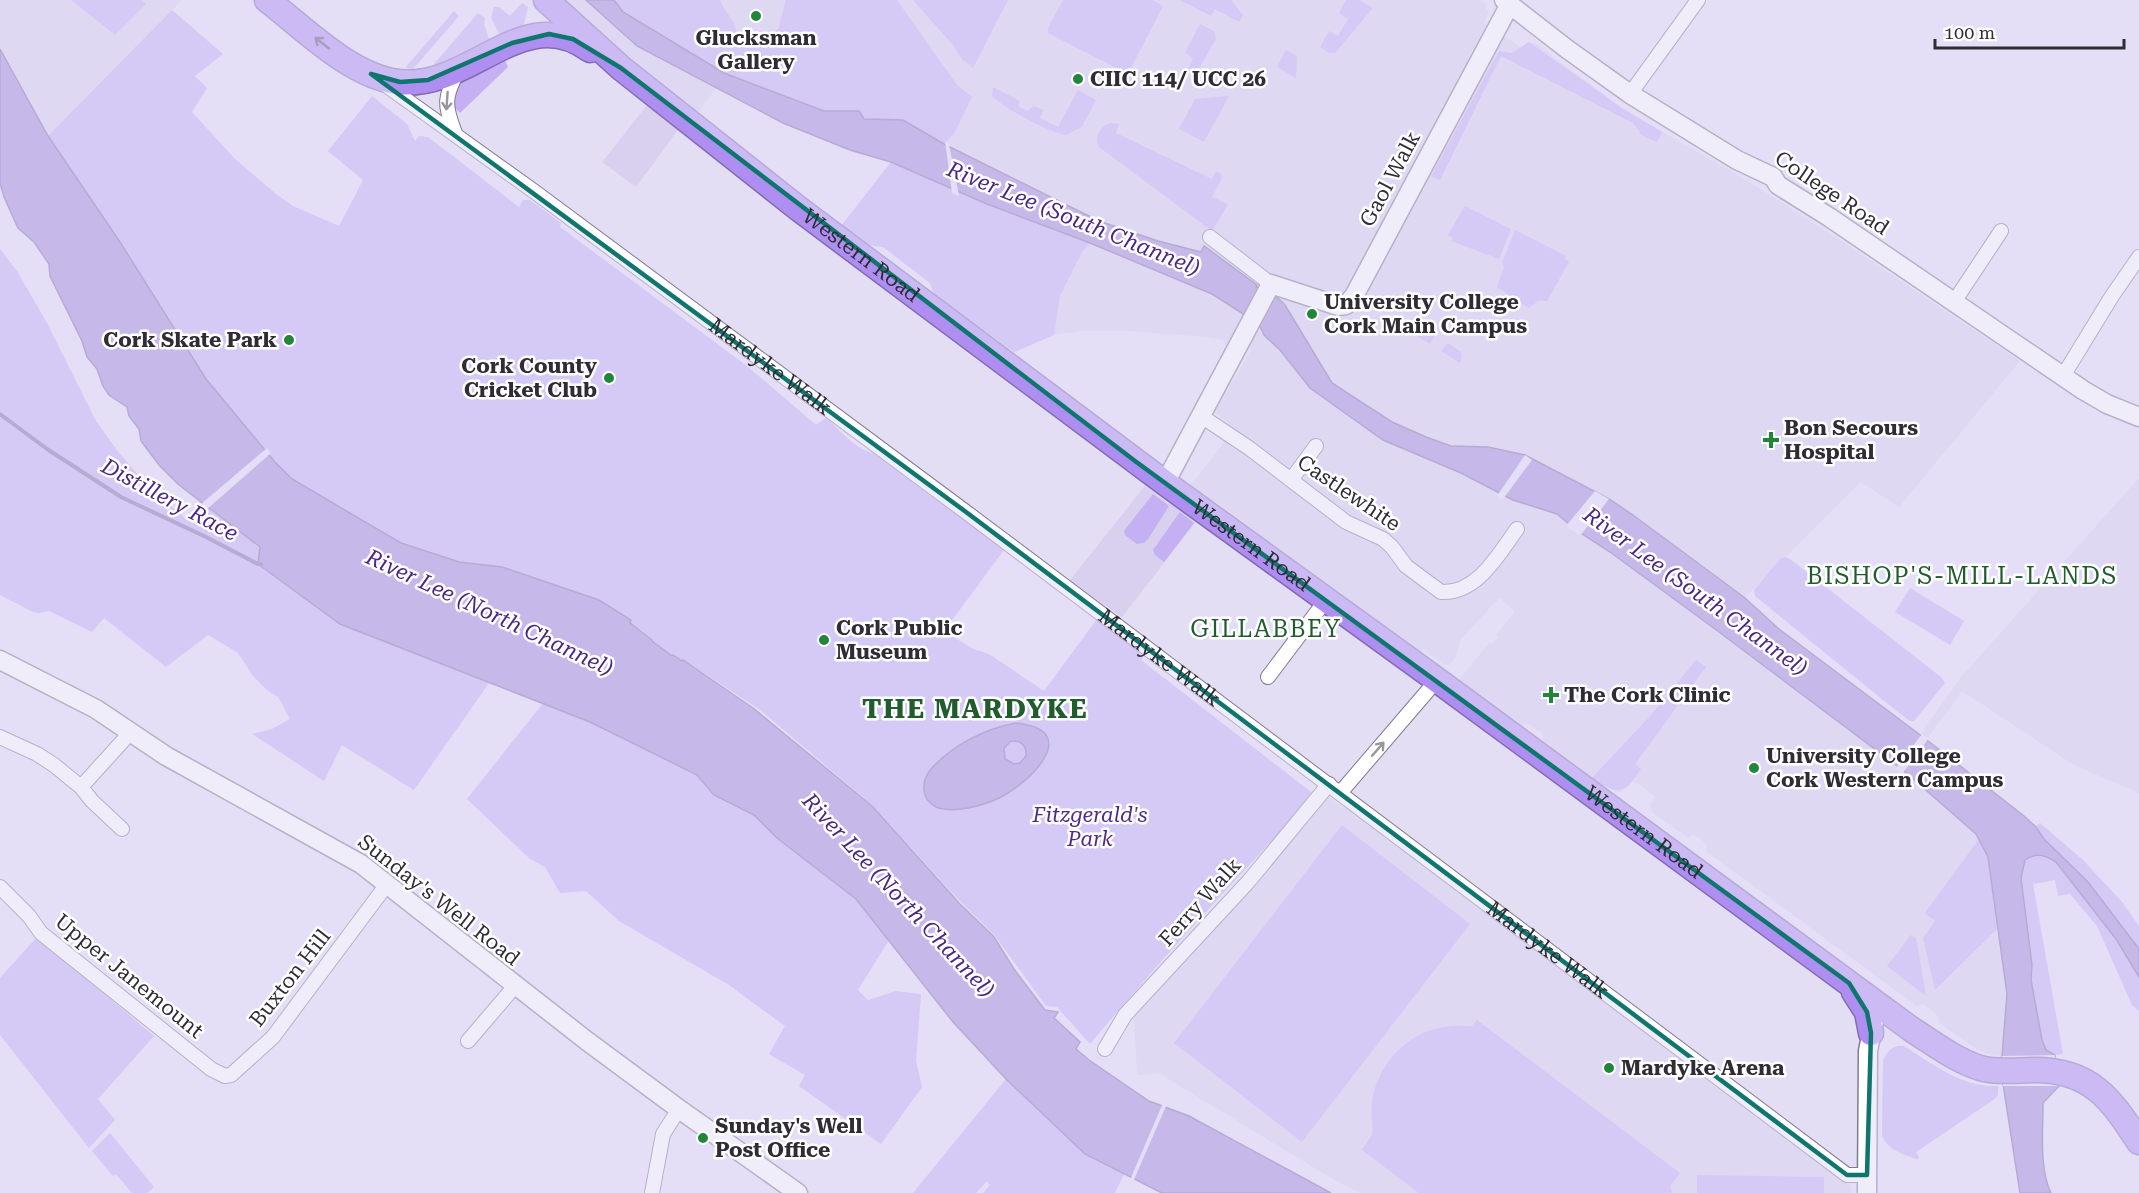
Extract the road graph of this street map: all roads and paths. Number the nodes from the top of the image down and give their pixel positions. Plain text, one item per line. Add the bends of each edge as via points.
1 (267, 0) edge
2 (532, 0) edge
3 (546, 0) edge
4 (1698, 0) edge
5 (1509, 1) edge
6 (523, 39) junction
7 (621, 68) junction
8 (458, 70) junction
9 (371, 74) junction
10 (1630, 94) junction
11 (455, 133) junction
12 (2001, 231) dead end
13 (1210, 237) dead end
14 (2139, 257) edge
15 (1269, 288) junction
16 (1954, 302) junction
17 (2063, 376) junction
18 (1201, 416) junction
19 (2139, 417) edge
20 (1316, 446) dead end
21 (1291, 480) junction
22 (1165, 483) junction
23 (1517, 529) dead end
24 (1326, 600) junction
25 (0, 660) edge
26 (1268, 677) dead end
27 (1437, 680) junction
28 (130, 734) junction
29 (0, 737) edge
30 (81, 787) junction
31 (1334, 788) junction
32 (122, 829) dead end
33 (388, 883) junction
34 (0, 887) edge
35 (1849, 983) junction
36 (515, 986) junction
37 (1877, 1004) junction
38 (1911, 1029) junction
39 (1871, 1033) junction
40 (468, 1041) dead end
41 (1105, 1049) dead end
42 (211, 1069) joint
43 (679, 1109) junction
44 (2139, 1142) edge
45 (1867, 1184) edge
46 (652, 1193) edge
47 (798, 1193) edge

9 -> 1 highway, Mardyke Walk via 339,56
2 - 6 highway via 532,20
3 - 7 highway, Western Road
4 - 10 street
5 - 10 street, College Road
5 - 15 street, Gaol Walk via 1352,299 1338,306
6 - 7 highway, Mardyke Walk via 560,35
6 - 8 highway, Mardyke Walk
7 - 22 highway, Western Road via 799,209
8 - 9 highway, Mardyke Walk via 428,80 400,82
8 -> 11 street via 448,89 446,104
9 - 11 street, Mardyke Walk
10 - 16 street, College Road via 1737,160 1773,177 1776,184
11 - 31 street, Mardyke Walk
12 - 16 street
13 - 15 street, Gaol Walk
14 - 17 street
15 - 18 street
16 - 17 street, College Road
17 - 19 street, College Road via 2095,398
18 - 21 street, Castlewhite
18 - 22 street
20 - 21 street
21 - 23 street, Castlewhite via 1346,522 1383,539 1406,566 1441,592 1464,589 1474,582
22 - 24 highway, Western Road
24 - 26 street
24 - 27 highway, Western Road
25 - 28 street, Sunday's Well Road via 96,709
31 -> 27 street, Ferry Walk
27 - 35 highway, Western Road
28 - 30 street
28 - 33 street, Sunday's Well Road
29 - 30 street via 43,757
30 - 32 street
31 - 41 street, Ferry Walk via 1125,1015
31 - 45 street, Mardyke Walk via 1847,1175
33 - 36 street, Sunday's Well Road
33 - 42 street, Buxton Hill via 273,1037 231,1075 221,1076
34 - 42 street, Upper Janemount via 41,933
35 - 37 highway, Western Road
35 - 39 highway via 1867,1012
36 - 40 street
36 - 43 street, Sunday's Well Road
37 - 38 highway, Western Road
37 - 39 street
38 - 39 street via 1892,1023
38 - 44 highway, Western Road via 1958,1059 1981,1068 2057,1071 2076,1076 2098,1091
39 - 45 street
43 - 46 street via 663,1134
43 - 47 street, Sunday's Well Road

